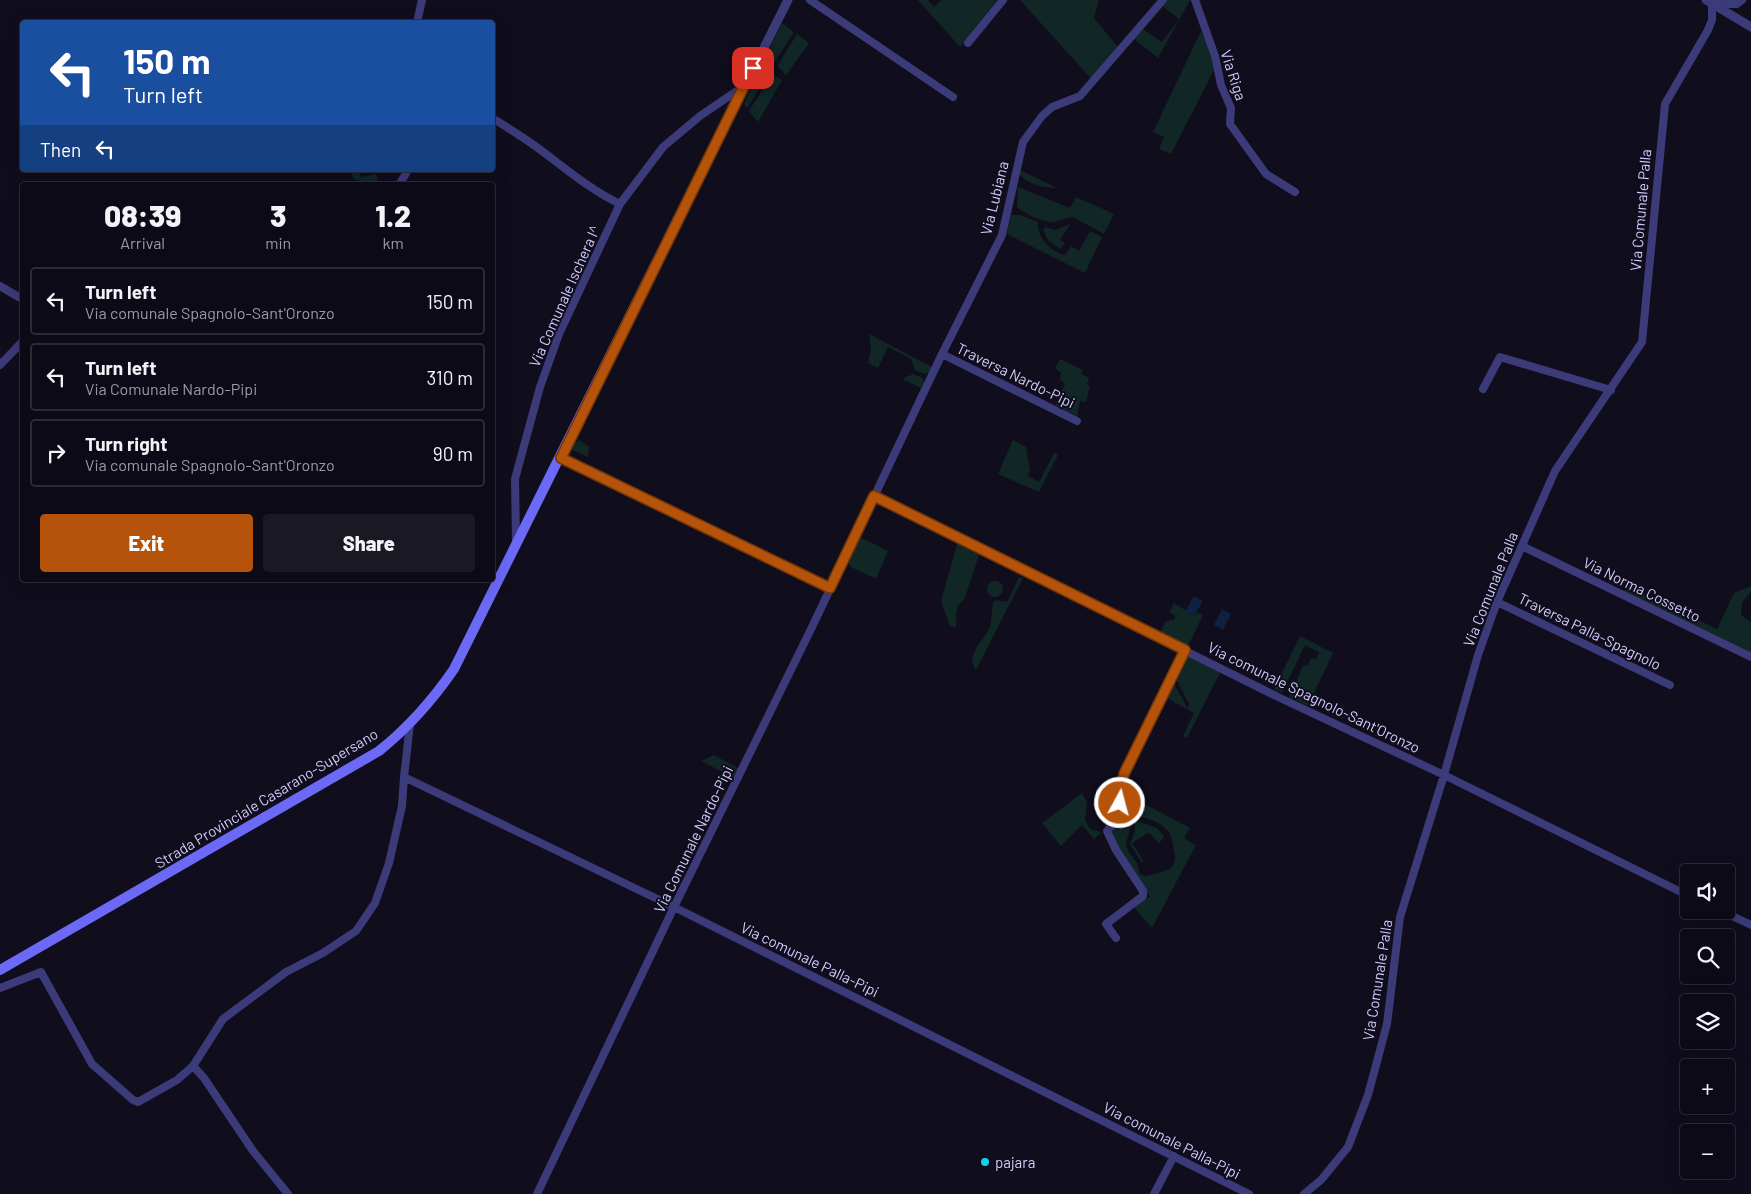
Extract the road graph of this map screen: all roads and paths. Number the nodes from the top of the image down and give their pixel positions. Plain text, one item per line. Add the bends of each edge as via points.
1 (422, 0) edge
2 (788, 0) edge
3 (810, 0) edge
4 (1003, 0) edge
5 (1163, 0) edge
6 (1195, 0) edge
7 (1742, 0) edge
8 (1709, 2) edge
9 (417, 20) edge
10 (1751, 27) edge
11 (968, 44) dead end
12 (744, 86) junction
13 (953, 97) dead end
14 (495, 120) edge
15 (692, 190) joint
16 (1295, 192) dead end
17 (620, 204) junction
18 (0, 286) edge
19 (20, 298) edge
20 (20, 344) edge
21 (942, 354) junction
22 (0, 365) edge
23 (1483, 389) dead end
24 (1611, 390) junction
25 (1077, 421) dead end
26 (561, 458) junction
27 (874, 496) junction
28 (516, 546) junction
29 (1522, 546) junction
30 (830, 588) junction
31 (1497, 602) junction
32 (1185, 650) junction
33 (1751, 657) edge
34 (1670, 685) dead end
35 (410, 724) junction
36 (1444, 774) junction
37 (404, 777) junction
38 (1680, 892) edge
39 (674, 907) junction
40 (1735, 918) edge
41 (1751, 925) edge
42 (1116, 938) dead end
43 (0, 970) edge
44 (0, 988) edge
45 (193, 1066) junction
46 (1174, 1156) junction
47 (288, 1194) edge
48 (537, 1194) edge
49 (1154, 1194) edge
50 (1250, 1194) edge
51 (1304, 1194) edge

1 - 9 street
2 - 12 street
3 - 13 street
4 - 11 street
5 - 21 street, Via Lubiana via 1080,96 1052,107 1023,142 1002,235
6 - 16 street, Via Riga via 1231,108 1230,124 1266,174
7 - 8 street via 1736,4
8 - 10 street
8 - 24 street, Via Comunale Palla via 1712,20 1708,30 1665,104 1642,342
12 - 15 street
12 - 17 street, Via Comunale Ischera I^ via 700,116 663,147
14 - 17 street via 588,186
15 - 26 main road, Strada Provinciale Casarano-Supersano
17 - 28 street, Via Comunale Ischera I^ via 559,334 540,387 515,479
18 - 19 street
20 - 22 street
21 - 25 street, Traversa Nardo-Pipi
21 - 27 street, Via Lubiana
23 - 24 street via 1500,358
24 - 29 street, Via Comunale Palla via 1555,471
26 - 28 main road, Strada Provinciale Casarano-Supersano
26 - 30 street
27 - 30 street, Via Comunale Nardo-Pipi
27 - 32 street, Via comunale Spagnolo-Sant'Oronzo
28 - 35 main road, Strada Provinciale Casarano-Supersano via 454,669 433,700
29 - 31 street, Via Comunale Palla
29 - 33 street, Via Norma Cossetto
30 - 39 street, Via Comunale Nardo-Pipi
31 - 34 street, Traversa Palla-Spagnolo
31 - 36 street, Via Comunale Palla via 1478,655
32 - 36 street, Via comunale Spagnolo-Sant'Oronzo
32 - 42 street via 1124,774 1119,798 1121,815 1107,831 1143,891 1143,896 1106,924
35 - 37 street
35 - 43 main road, Strada Provinciale Casarano-Supersano via 379,751
36 - 38 street, Via comunale Spagnolo-Sant'Oronzo
36 - 51 street, Via Comunale Palla via 1400,917 1388,1024 1368,1096 1348,1147 1321,1180
37 - 39 street, Via comunale Palla-Pipi
37 - 45 street via 402,806 389,863 374,903 356,931 286,972 223,1019
39 - 46 street, Via comunale Palla-Pipi
39 - 48 street, Via Comunale Nardo-Pipi
40 - 41 street
44 - 45 street via 41,972 92,1064 133,1100 138,1102
45 - 47 street
46 - 49 street
46 - 50 street, Via comunale Palla-Pipi

